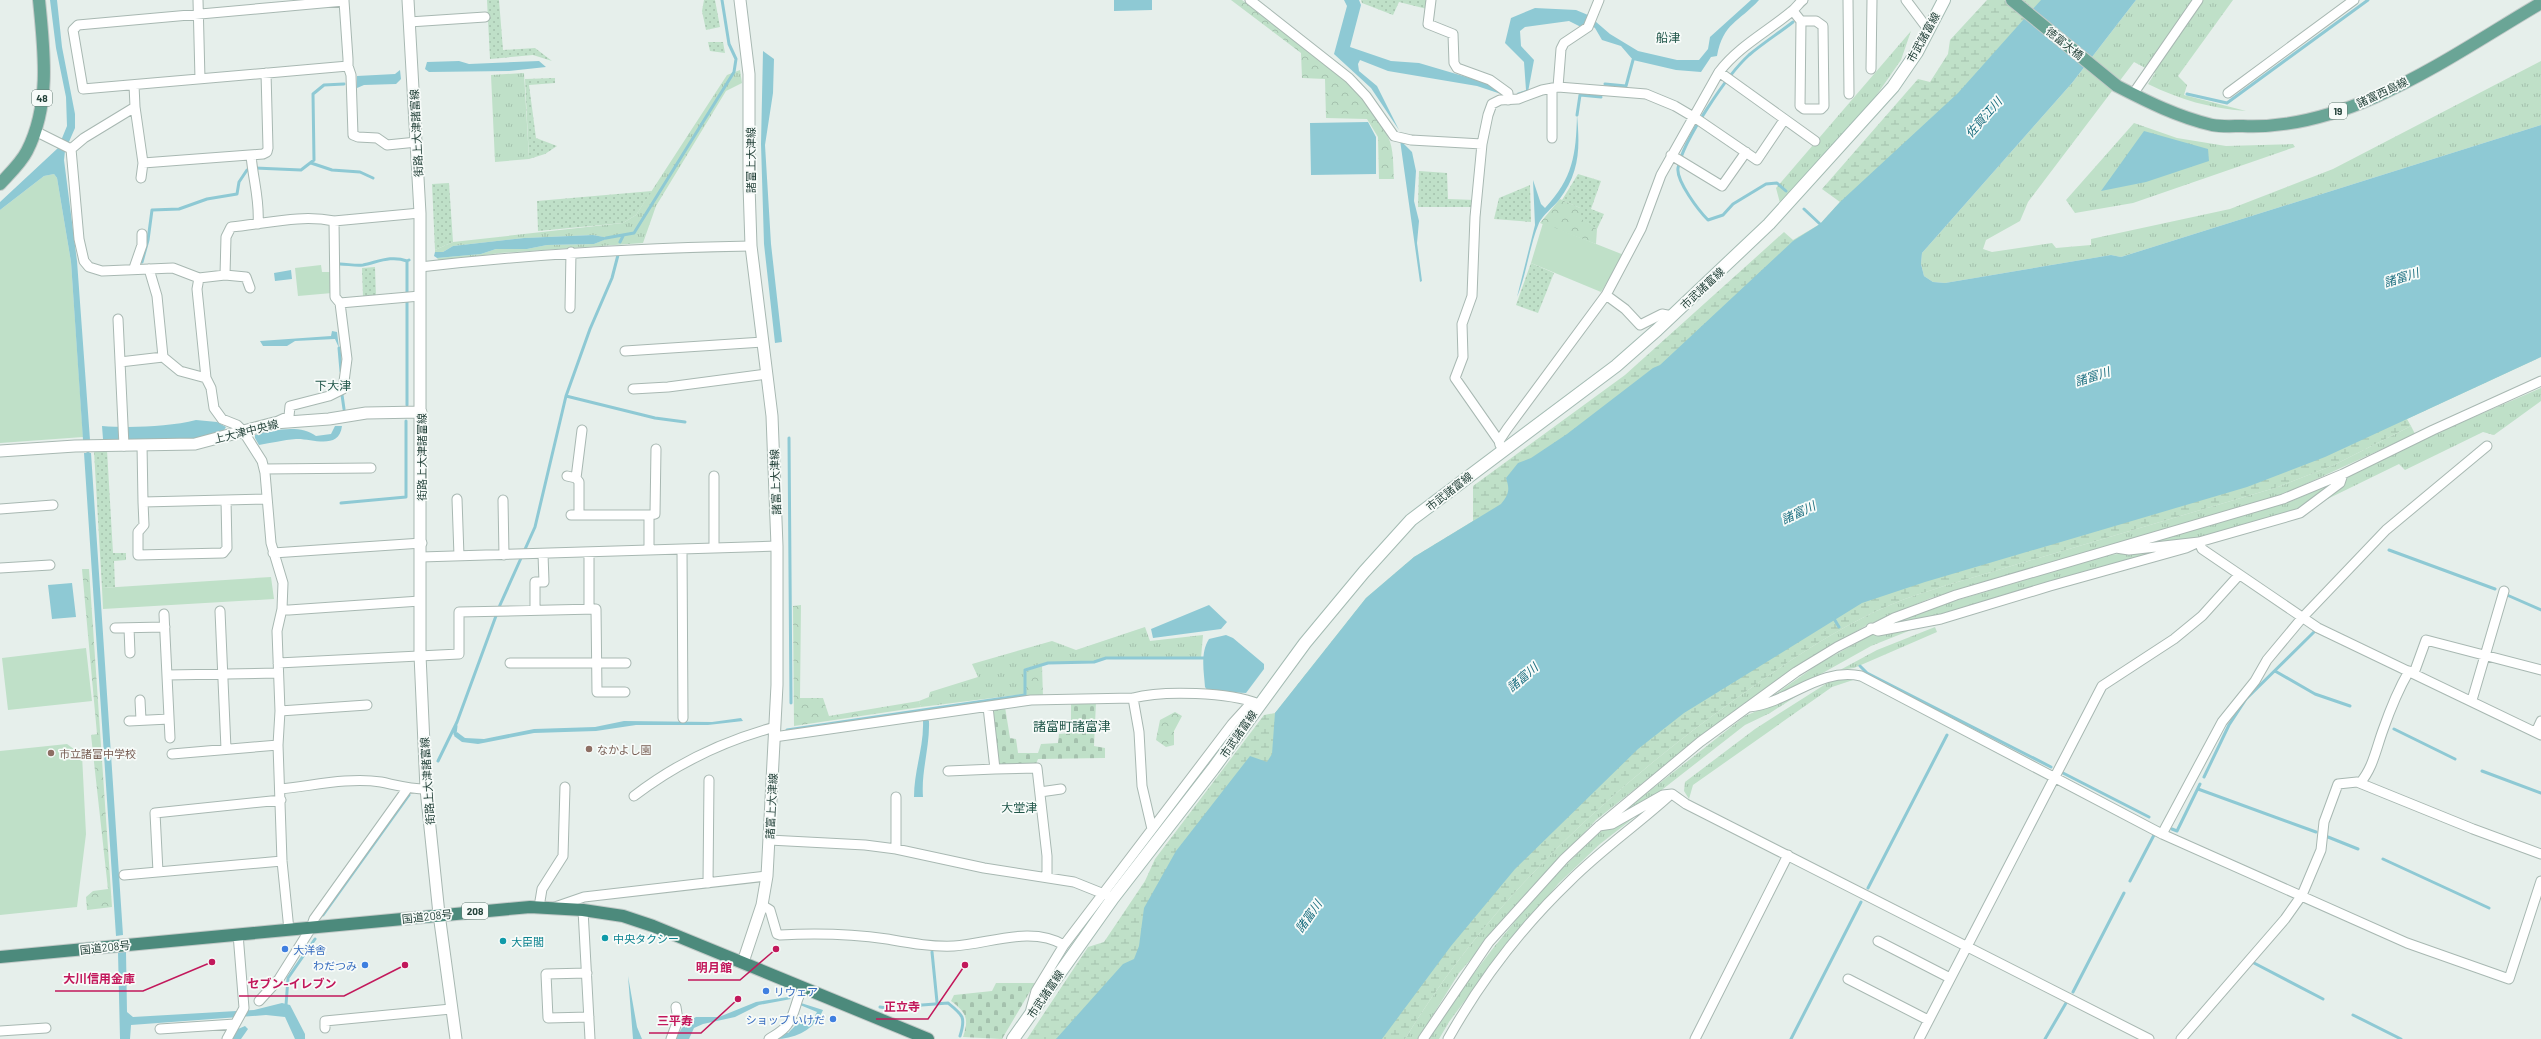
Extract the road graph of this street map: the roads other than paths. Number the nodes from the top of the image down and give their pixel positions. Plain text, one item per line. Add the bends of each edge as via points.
1 (39, 0) edge
2 (198, 0) edge
3 (408, 0) edge
4 (740, 0) edge
5 (1250, 0) edge
6 (1431, 0) edge
7 (1599, 0) edge
8 (1803, 0) edge
9 (1848, 0) edge
10 (1872, 0) edge
11 (1906, 0) edge
12 (1944, 0) edge
13 (2012, 0) edge
14 (2198, 0) edge
15 (2354, 0) edge
16 (344, 1) edge
17 (2541, 3) edge
18 (1793, 10) junction
19 (198, 14) junction
20 (485, 17) dead end
21 (1801, 21) junction
22 (409, 22) junction
23 (1927, 28) junction
24 (348, 66) junction
25 (1871, 69) dead end
26 (266, 73) junction
27 (1725, 77) junction
28 (200, 79) junction
29 (134, 85) junction
30 (2117, 86) joint
31 (1555, 87) junction
32 (2228, 93) dead end
33 (1849, 94) dead end
34 (2133, 94) junction
35 (1508, 100) junction
36 (135, 107) junction
37 (1697, 120) junction
38 (1784, 120) junction
39 (35, 131) junction
40 (1552, 138) dead end
41 (417, 142) junction
42 (1815, 142) dead end
43 (1482, 144) junction
44 (71, 150) junction
45 (1746, 152) junction
46 (251, 156) junction
47 (1678, 159) junction
48 (143, 163) junction
49 (141, 178) dead end
50 (0, 184) edge
51 (420, 213) junction
52 (334, 220) junction
53 (258, 224) junction
54 (142, 234) dead end
55 (751, 246) junction
56 (571, 252) junction
57 (420, 267) junction
58 (134, 268) junction
59 (149, 269) junction
60 (225, 275) junction
61 (199, 278) junction
62 (250, 288) dead end
63 (1606, 295) junction
64 (411, 298) junction
65 (340, 303) junction
66 (570, 308) dead end
67 (1672, 316) junction
68 (118, 319) dead end
69 (763, 342) junction
70 (625, 351) dead end
71 (163, 357) junction
72 (120, 362) junction
73 (767, 374) junction
74 (206, 378) junction
75 (2541, 381) edge
76 (633, 389) dead end
77 (421, 412) junction
78 (274, 423) junction
79 (582, 430) dead end
80 (243, 431) junction
81 (142, 445) junction
82 (124, 446) junction
83 (1500, 446) junction
84 (2488, 446) dead end
85 (656, 449) dead end
86 (0, 451) edge
87 (371, 468) dead end
88 (264, 469) junction
89 (2343, 474) junction
90 (714, 476) dead end
91 (267, 499) junction
92 (457, 499) dead end
93 (226, 500) junction
94 (503, 500) dead end
95 (143, 502) junction
96 (54, 505) dead end
97 (0, 509) edge
98 (649, 515) junction
99 (2199, 542) junction
100 (422, 543) junction
101 (777, 546) junction
102 (714, 548) junction
103 (2112, 548) junction
104 (682, 549) junction
105 (649, 550) junction
106 (589, 552) junction
107 (273, 553) junction
108 (543, 554) junction
109 (504, 555) junction
110 (459, 556) junction
111 (421, 557) junction
112 (50, 564) dead end
113 (0, 568) edge
114 (2240, 575) junction
115 (2504, 591) dead end
116 (420, 601) junction
117 (282, 609) junction
118 (589, 609) junction
119 (535, 610) junction
120 (220, 611) dead end
121 (164, 614) dead end
122 (2302, 618) junction
123 (164, 627) junction
124 (116, 628) dead end
125 (129, 628) junction
126 (1871, 628) junction
127 (130, 653) dead end
128 (420, 655) junction
129 (2484, 657) junction
130 (278, 663) junction
131 (510, 663) dead end
132 (596, 663) junction
133 (626, 663) dead end
134 (2541, 670) edge
135 (2412, 672) junction
136 (278, 673) junction
137 (222, 674) junction
138 (167, 675) junction
139 (625, 692) dead end
140 (1133, 698) junction
141 (140, 700) dead end
142 (2472, 700) junction
143 (1256, 703) junction
144 (367, 705) dead end
145 (988, 707) junction
146 (1749, 707) junction
147 (280, 711) junction
148 (683, 718) dead end
149 (169, 719) junction
150 (141, 720) junction
151 (128, 721) dead end
152 (2541, 721) edge
153 (775, 732) junction
154 (2538, 734) edge
155 (170, 738) dead end
156 (278, 745) junction
157 (226, 749) junction
158 (172, 754) dead end
159 (995, 769) junction
160 (948, 771) dead end
161 (2054, 777) junction
162 (709, 780) dead end
163 (2360, 783) junction
164 (565, 787) dead end
165 (280, 789) junction
166 (407, 789) junction
167 (426, 789) junction
168 (1061, 789) dead end
169 (1040, 792) junction
170 (1672, 794) junction
171 (634, 796) dead end
172 (896, 797) dead end
173 (281, 800) junction
174 (1598, 827) junction
175 (1152, 829) junction
176 (2162, 834) junction
177 (769, 840) junction
178 (896, 850) junction
179 (2541, 854) edge
180 (1788, 856) junction
181 (282, 861) junction
182 (158, 872) junction
183 (124, 875) dead end
184 (767, 876) junction
185 (1047, 876) junction
186 (2541, 881) edge
187 (708, 883) junction
188 (2302, 895) junction
189 (1109, 896) junction
190 (762, 905) junction
191 (555, 906) junction
192 (539, 907) junction
193 (584, 910) junction
194 (439, 914) junction
195 (311, 928) junction
196 (289, 930) junction
197 (238, 934) junction
198 (1878, 941) dead end
199 (1064, 945) junction
200 (1966, 946) junction
201 (0, 957) edge
202 (743, 962) junction
203 (587, 973) junction
204 (1950, 978) junction
205 (1848, 979) dead end
206 (804, 988) junction
207 (259, 1001) dead end
208 (676, 1007) dead end
209 (451, 1009) junction
210 (589, 1017) junction
211 (1028, 1020) junction
212 (1928, 1020) junction
213 (235, 1023) junction
214 (46, 1028) dead end
215 (325, 1028) dead end
216 (160, 1029) dead end
217 (0, 1031) edge
218 (227, 1039) edge
219 (456, 1039) edge
220 (590, 1039) edge
221 (671, 1039) edge
222 (770, 1039) edge
223 (928, 1039) edge
224 (1012, 1039) edge
225 (1422, 1039) edge
226 (1448, 1039) edge
227 (1695, 1039) edge
228 (1919, 1039) edge
229 (2149, 1039) edge
230 (2181, 1039) edge

1 - 39 main road, 48 via 45,83
2 - 19 street
3 - 22 street, 街路上大津諸富線
4 - 55 street, 諸富上大津線 via 750,74
5 - 43 street via 1349,78 1366,96 1394,136 1411,140
6 - 35 street via 1428,24 1453,34 1454,63 1457,68 1490,80 1508,93
7 - 31 street via 1588,27 1564,43
8 - 18 street
9 - 33 street
10 - 25 street
11 - 23 street
12 - 23 main road, 市武諸富線
13 - 30 main road, 徳富大橋 / 19
14 - 34 street
15 - 32 street
16 - 19 street
16 - 24 street
17 - 34 main road, 諸富西島線 / 19 via 2410,79 2361,103 2308,122 2261,127 2214,125 2166,111
18 - 21 street
18 - 27 street via 1729,58
19 - 28 street
19 - 29 street via 78,25 73,30 83,89
20 - 22 street
21 - 21 street via 1800,106 1804,109 1821,109 1824,106 1823,26 1816,21
22 - 41 street, 街路上大津諸富線
23 - 67 main road, 市武諸富線 via 1917,52 1877,107 1770,224
24 - 26 street
24 - 41 street via 351,75 353,135 358,138 377,138 387,145
26 - 28 street
26 - 46 street via 268,148 267,152
27 - 37 street
27 - 38 street
28 - 29 street
29 - 36 street
30 - 34 main road, 諸富西島線 / 19
31 - 35 street
31 - 37 street via 1646,94 1675,106
31 - 40 street
35 - 43 street via 1492,104
36 - 44 street via 84,138
36 - 48 street
37 - 45 street
37 - 47 street
38 - 42 street
38 - 45 street via 1757,160
39 - 44 street
39 - 50 main road, 48 via 27,152
41 - 51 street, 街路上大津諸富線
43 - 83 street via 1475,217 1472,296 1462,324 1463,357 1455,378
44 - 58 street via 79,239 84,261 89,267 102,271
45 - 47 street via 1722,186
46 - 48 street
46 - 53 street via 253,184 260,202
47 - 63 street via 1661,175 1638,236
48 - 49 street
51 - 52 street
51 - 57 street, 街路上大津諸富線
52 - 53 street via 281,220
52 - 65 street via 335,297
53 - 60 street via 231,227 226,237
54 - 58 street via 142,245
55 - 56 street via 630,248
55 - 69 street, 諸富上大津線
56 - 57 street
56 - 66 street
57 - 64 street, 街路上大津諸富線
58 - 59 street
59 - 61 street via 173,268
59 - 71 street via 157,296
60 - 61 street
60 - 62 street via 246,277
61 - 74 street via 197,289
63 - 67 street via 1625,309 1640,325 1662,314
63 - 83 street
64 - 65 street
64 - 77 street, 街路上大津諸富線
65 - 78 street via 347,358 343,389 329,396 290,406 289,416
67 - 83 main road, 市武諸富線 via 1616,366
68 - 72 street
69 - 70 street
69 - 73 street, 諸富上大津線
71 - 72 street
71 - 74 street via 180,371
72 - 82 street
73 - 76 street
73 - 101 street, 諸富上大津線 via 772,416
74 - 80 street via 211,388 214,408 222,419 237,425
75 - 89 street
77 - 78 street, 上大津中央線 via 366,413
77 - 100 street, 街路上大津諸富線
78 - 80 street, 上大津中央線
79 - 98 street via 571,477 579,482 575,515
80 - 81 street, 上大津中央線 via 195,444
80 - 88 street via 262,461
81 - 82 street, 上大津中央線
81 - 95 street
82 - 86 street, 上大津中央線
83 - 143 main road, 市武諸富線 via 1411,520 1364,572
84 - 122 street via 2386,530
85 - 98 street via 655,514
87 - 88 street
88 - 91 street
89 - 99 street via 2340,483 2300,513
89 - 103 street via 2283,499
90 - 102 street
91 - 93 street
91 - 107 street
92 - 110 street
93 - 95 street
93 - 95 street via 228,548 223,553 138,555 138,532 144,525
94 - 109 street
96 - 97 street
98 - 105 street
99 - 103 street via 2129,550
99 - 114 street via 2202,549
99 - 126 street via 2186,548 1941,619 1878,631
100 - 107 street
100 - 111 street, 街路上大津諸富線
101 - 102 street
101 - 153 street, 諸富上大津線
102 - 104 street
103 - 126 street via 1949,597
104 - 105 street
104 - 148 street
105 - 106 street
106 - 108 street
106 - 118 street
107 - 117 street via 283,583
108 - 109 street
108 - 119 street via 544,582 535,582
109 - 110 street
110 - 111 street
111 - 116 street, 街路上大津諸富線
112 - 113 street
114 - 122 street
114 - 161 street via 2202,616 2174,639 2102,686
115 - 129 street
116 - 117 street
116 - 128 street, 街路上大津諸富線
117 - 130 street via 277,631
118 - 119 street
118 - 132 street via 596,609
119 - 128 street via 459,612 459,654
120 - 137 street
121 - 123 street
122 - 135 street
122 - 176 street via 2267,660 2255,681 2222,722
123 - 125 street
123 - 138 street
124 - 125 street
125 - 127 street
126 - 146 street via 1796,672
128 - 130 street
128 - 167 street, 街路上大津諸富線
129 - 134 street
129 - 135 street via 2426,640
129 - 142 street
130 - 136 street
131 - 132 street
132 - 133 street
132 - 139 street via 596,692
135 - 142 street
135 - 163 street via 2401,685 2369,773
136 - 137 street
136 - 147 street
137 - 138 street
137 - 157 street
138 - 149 street
140 - 143 street via 1147,694 1194,694
140 - 145 street via 1031,700
140 - 175 street via 1139,732 1142,786
141 - 150 street
142 - 154 street
143 - 175 street via 1232,724
143 - 189 main road, 市武諸富線 via 1213,769
144 - 147 street
145 - 153 street
145 - 159 street
146 - 161 street via 1765,705 1834,674 1848,673 1861,676
146 - 174 street via 1700,742
147 - 156 street
149 - 150 street
149 - 155 street
150 - 151 street
152 - 154 street
153 - 171 street via 750,734 701,753 666,773
153 - 177 street, 諸富上大津線
156 - 157 street
156 - 165 street
157 - 158 street
159 - 160 street
159 - 169 street via 1038,768
161 - 176 street
161 - 200 street
162 - 187 street
163 - 179 street
163 - 188 street via 2338,784 2324,822 2320,850
164 - 192 street via 563,856 542,889
165 - 166 street via 340,782 380,782
165 - 173 street
166 - 167 street
166 - 195 street via 314,919
167 - 194 street, 街路上大津諸富線
168 - 169 street
169 - 185 street
170 - 174 street via 1663,795 1612,824
170 - 180 street via 1686,804
170 - 226 street via 1598,855 1531,922 1500,961
172 - 178 street
173 - 181 street
173 - 182 street via 155,813
174 - 225 street via 1564,859 1489,942
175 - 189 street
176 - 188 street via 2239,870
177 - 178 street via 865,845
177 - 184 street, 諸富上大津線
178 - 185 street via 984,868
180 - 200 street
180 - 227 street
181 - 182 street
181 - 196 street
182 - 183 street
184 - 187 street
184 - 190 street, 諸富上大津線
185 - 189 street via 1074,882
186 - 188 street via 2509,979 2407,943
187 - 191 street via 584,897
188 - 230 street via 2285,919
189 - 199 street
189 - 211 main road, 市武諸富線
190 - 199 street via 770,910 777,934 780,935 867,937 931,946 955,946 1015,937 1042,936 1052,937
190 - 202 street, 諸富上大津線
191 - 192 highway, 国道208号 / 208
191 - 193 highway, 国道208号 / 208
192 - 194 highway, 国道208号 / 208
193 - 202 highway, 国道208号 / 208 via 623,916
193 - 203 street
194 - 195 highway, 国道208号 / 208
194 - 209 street, 街路上大津諸富線
195 - 196 highway, 国道208号 / 208
195 - 207 street via 279,979
196 - 197 highway, 国道208号 / 208
197 - 201 highway, 国道208号 / 208
197 - 213 street via 244,1008
198 - 204 street
199 - 211 street via 1036,991
200 - 204 street
200 - 229 street
202 - 206 highway, 国道208号 / 208
203 - 210 street
203 - 210 street via 546,974 548,1018
204 - 212 street
205 - 212 street
206 - 222 street via 796,998 794,1011 787,1026
206 - 223 highway, 国道208号 / 208
208 - 221 street via 678,1020
209 - 215 street via 324,1021
209 - 219 street, 街路上大津諸富線
210 - 220 street
211 - 224 main road, 市武諸富線
212 - 228 street
213 - 216 street
213 - 218 street
214 - 217 street

